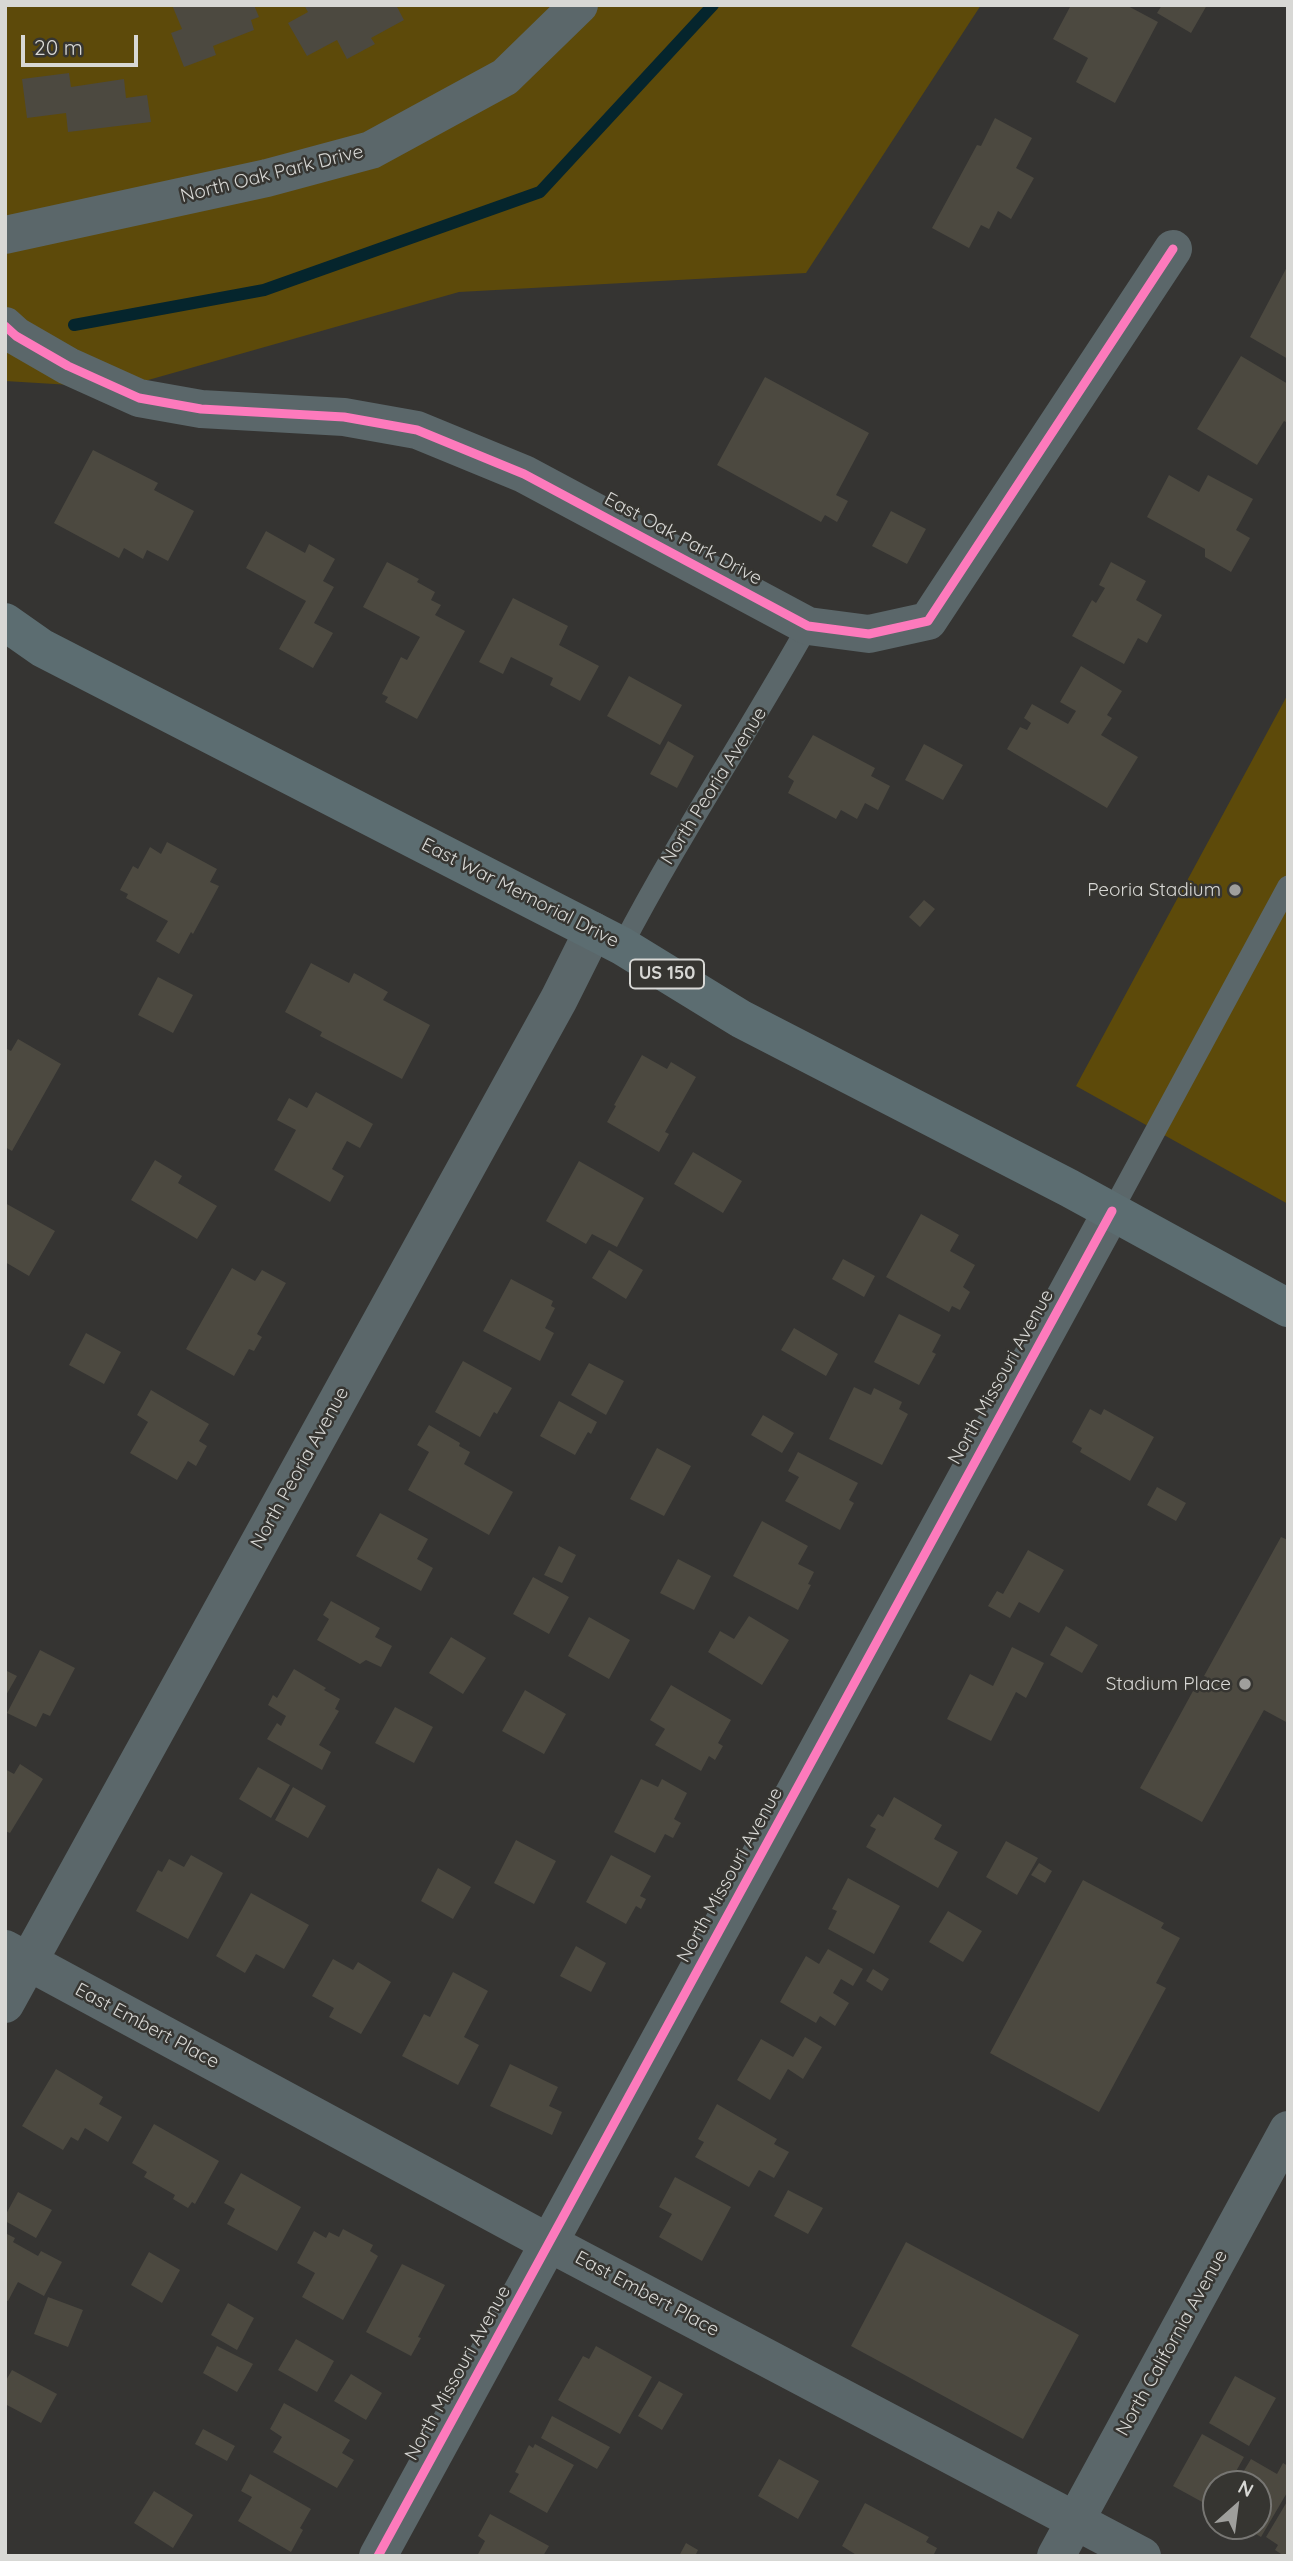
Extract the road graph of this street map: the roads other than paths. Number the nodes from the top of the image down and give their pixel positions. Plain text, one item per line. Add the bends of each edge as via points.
1 (579, 5) edge
2 (5, 235) edge
3 (1173, 249) dead end
4 (5, 326) edge
5 (5, 622) edge
6 (808, 626) junction
7 (23, 646) edge
8 (1288, 886) edge
9 (607, 939) junction
10 (1112, 1211) junction
11 (1288, 1308) edge
12 (17, 1955) edge
13 (5, 2004) edge
14 (1288, 2130) edge
15 (549, 2243) junction
16 (1076, 2519) junction
17 (378, 2556) edge
18 (1056, 2556) edge
19 (1142, 2556) edge

1 - 2 street, North Oak Park Drive via 505,77 371,150 267,178
3 - 6 street, East Oak Park Drive via 928,621 869,634
4 - 6 street, East Oak Park Drive via 68,366 139,398 201,410 344,417 417,430 524,474
5 - 7 highway, East War Memorial Drive / US 150
6 - 9 lane, North Peoria Avenue via 658,876
7 - 9 highway, East War Memorial Drive / US 150
8 - 10 lane
9 - 10 highway, East War Memorial Drive / US 150 via 741,1019
9 - 12 street, North Peoria Avenue via 559,999
10 - 11 highway, East War Memorial Drive / US 150
10 - 15 street, North Missouri Avenue
12 - 13 street, North Peoria Avenue
12 - 15 street, East Embert Place
14 - 16 street, North California Avenue
15 - 16 street, East Embert Place
15 - 17 street, North Missouri Avenue
16 - 18 street, North California Avenue
16 - 19 street, East Embert Place

